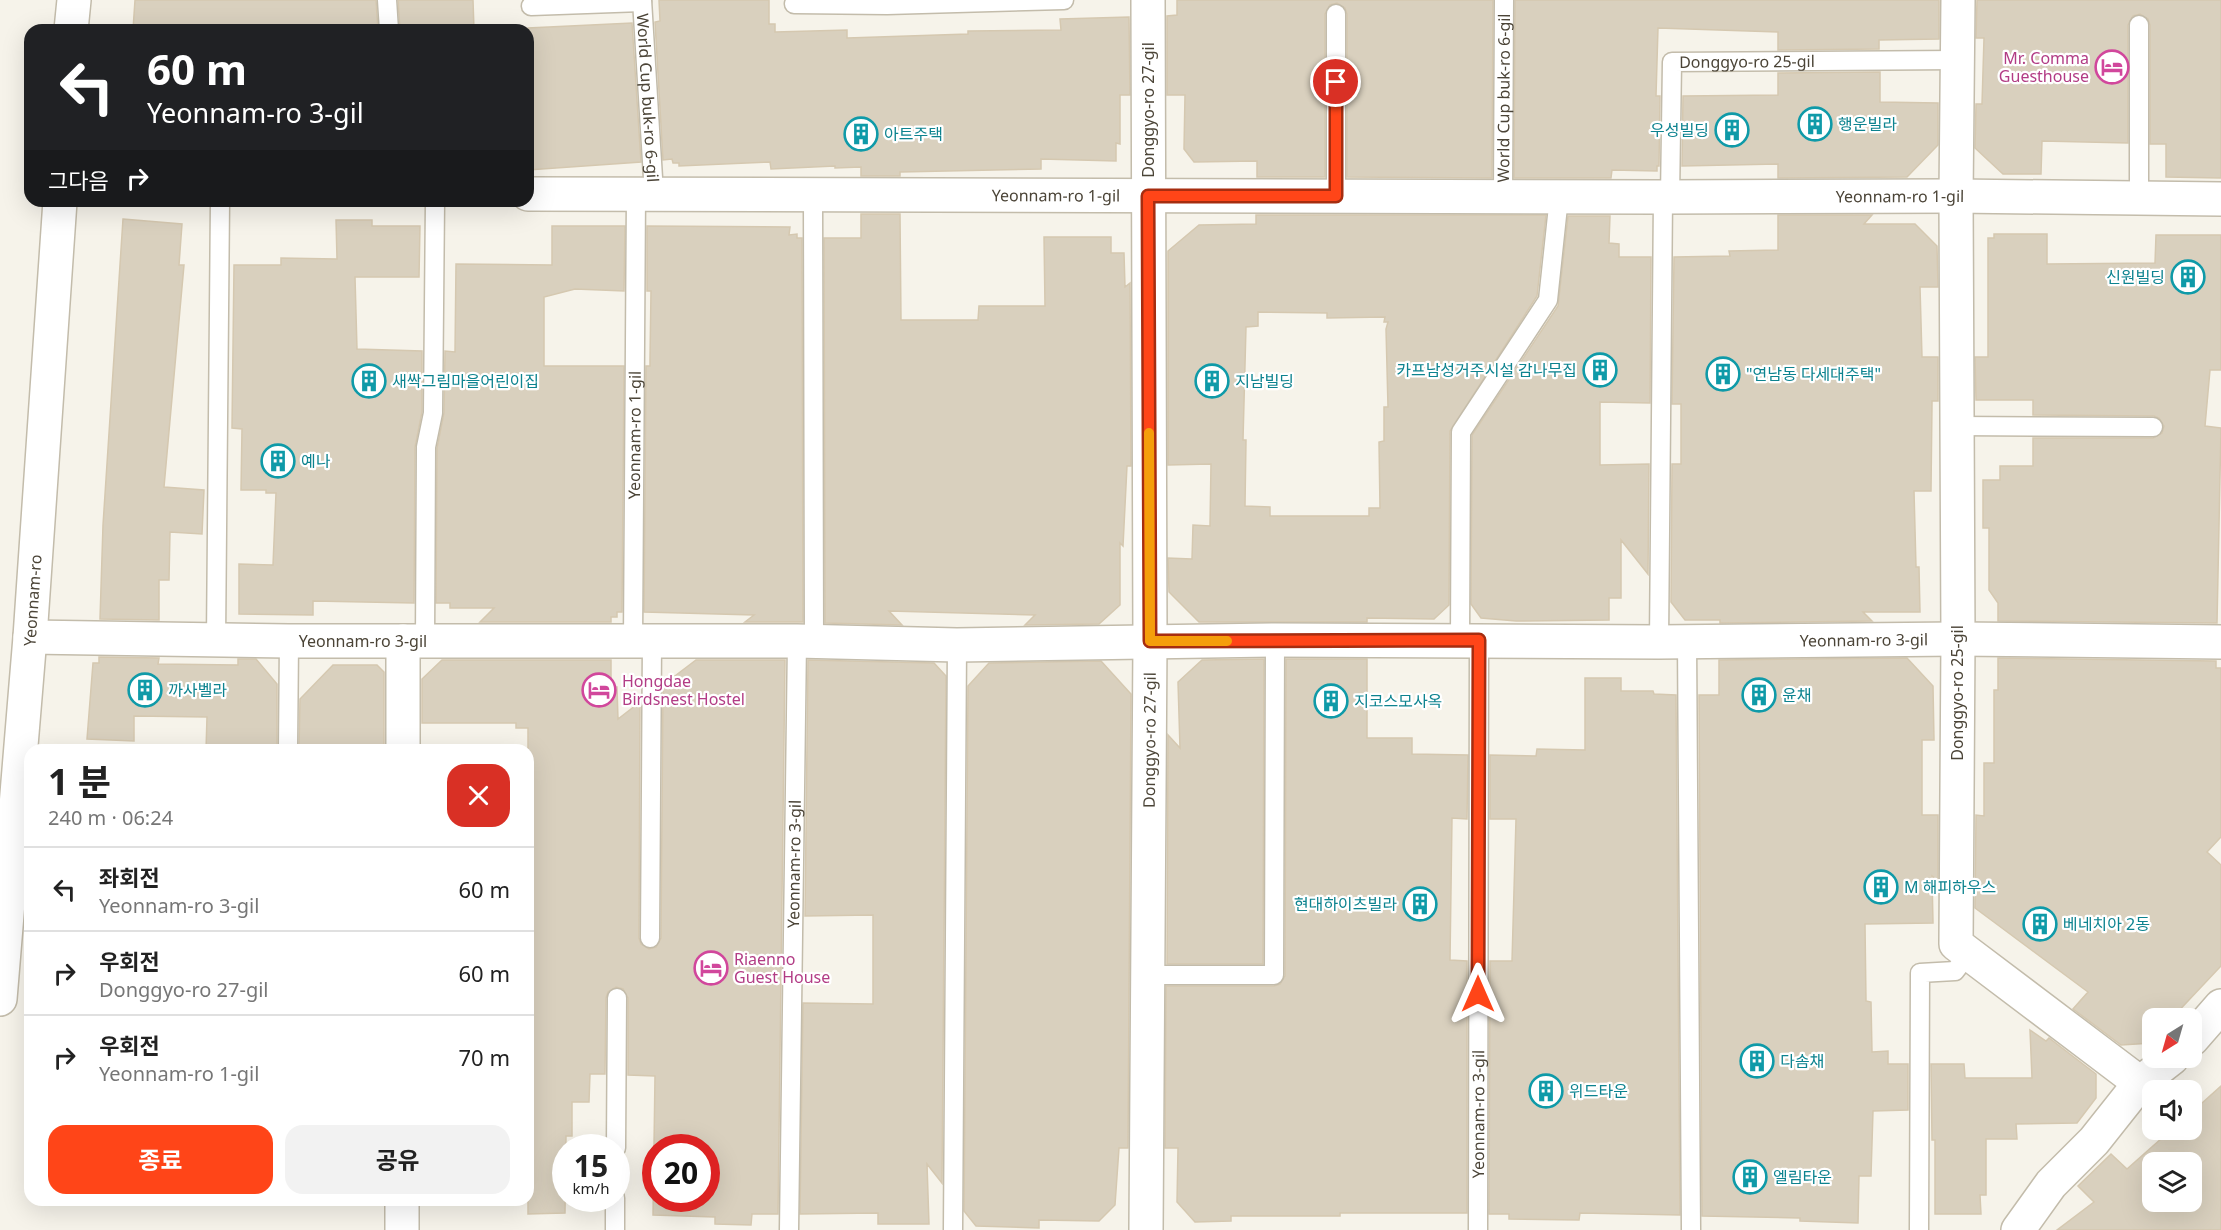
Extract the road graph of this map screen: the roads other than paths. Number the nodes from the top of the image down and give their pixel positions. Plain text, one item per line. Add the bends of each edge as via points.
1 (74, 0) edge
2 (387, 0) edge
3 (1064, 0) edge
4 (1148, 0) edge
5 (1504, 0) edge
6 (1958, 0) edge
7 (642, 1) edge
8 (794, 4) dead end
9 (531, 6) dead end
10 (1336, 14) dead end
11 (72, 24) edge
12 (389, 24) edge
13 (2139, 25) dead end
14 (1958, 60) junction
15 (534, 194) edge
16 (645, 194) junction
17 (813, 194) junction
18 (1148, 196) junction
19 (1336, 196) junction
20 (1956, 196) junction
21 (1503, 197) junction
22 (1559, 197) junction
23 (1666, 197) junction
24 (2139, 198) junction
25 (2221, 199) edge
26 (60, 207) edge
27 (220, 207) edge
28 (435, 207) edge
29 (1956, 426) junction
30 (2153, 427) dead end
31 (30, 637) junction
32 (1958, 639) junction
33 (216, 640) junction
34 (1275, 640) junction
35 (1469, 640) junction
36 (289, 641) junction
37 (414, 641) junction
38 (643, 641) junction
39 (1150, 641) junction
40 (1673, 641) junction
41 (805, 642) junction
42 (2221, 642) edge
43 (957, 645) junction
44 (288, 744) edge
45 (404, 744) edge
46 (650, 938) dead end
47 (1969, 953) junction
48 (1148, 975) junction
49 (617, 998) dead end
50 (0, 999) edge
51 (2221, 1006) edge
52 (2202, 1028) edge
53 (2159, 1068) edge
54 (2140, 1083) junction
55 (616, 1134) edge
56 (402, 1206) edge
57 (615, 1212) edge
58 (402, 1230) edge
59 (615, 1230) edge
60 (789, 1230) edge
61 (953, 1230) edge
62 (1146, 1230) edge
63 (1478, 1230) edge
64 (1691, 1230) edge
65 (1919, 1230) edge
66 (2018, 1230) edge

1 - 11 street
2 - 12 lane
3 - 8 lane
4 - 18 street, Donggyo-ro 27-gil
5 - 21 lane, World Cup buk-ro 6-gil
6 - 14 street, Donggyo-ro 25-gil
7 - 9 lane, World Cup buk-ro 6-gil
7 - 16 lane, World Cup buk-ro 6-gil
10 - 19 lane
13 - 24 lane
14 - 20 street, Donggyo-ro 25-gil
14 - 23 lane, Donggyo-ro 25-gil via 1672,62
15 - 16 street, Yeonnam-ro 1-gil
16 - 17 street, Yeonnam-ro 1-gil
16 - 38 lane, Yeonnam-ro 1-gil
17 - 18 street, Yeonnam-ro 1-gil
17 - 41 lane
18 - 19 street, Yeonnam-ro 1-gil
18 - 39 street, Donggyo-ro 27-gil
19 - 21 street, Yeonnam-ro 1-gil
20 - 23 street, Yeonnam-ro 1-gil
20 - 24 street, Yeonnam-ro 1-gil
20 - 29 street, Donggyo-ro 25-gil
21 - 22 street, Yeonnam-ro 1-gil
22 - 23 street, Yeonnam-ro 1-gil
22 - 35 lane, Yeonnam-ro 3-gil via 1548,300 1461,432
23 - 40 lane
24 - 25 street, Yeonnam-ro 1-gil
26 - 31 street, Yeonnam-ro
27 - 33 lane
28 - 37 lane via 433,413 426,447
29 - 30 lane
29 - 32 street, Donggyo-ro 25-gil
31 - 33 street, Yeonnam-ro 3-gil
31 - 50 street, Yeonnam-ro
32 - 40 street, Yeonnam-ro 3-gil
32 - 42 street, Yeonnam-ro 3-gil
32 - 47 street, Donggyo-ro 25-gil via 1956,944
33 - 36 street, Yeonnam-ro 3-gil
34 - 35 street, Yeonnam-ro 3-gil
34 - 39 street, Yeonnam-ro 3-gil
34 - 48 lane via 1274,975
35 - 40 street, Yeonnam-ro 3-gil
35 - 63 lane, Yeonnam-ro 3-gil
36 - 37 street, Yeonnam-ro 3-gil
36 - 44 lane, Yeonnam-ro 3-gil
37 - 38 street, Yeonnam-ro 3-gil
37 - 45 street
38 - 41 street, Yeonnam-ro 3-gil
38 - 46 lane
39 - 43 street, Yeonnam-ro 3-gil
39 - 48 street, Donggyo-ro 27-gil
40 - 64 lane
41 - 43 street, Yeonnam-ro 3-gil
41 - 60 lane, Yeonnam-ro 3-gil
43 - 61 lane
47 - 54 street, Donggyo-ro 25-gil
47 - 65 lane via 1955,971 1920,973
48 - 62 street, Donggyo-ro 27-gil
49 - 55 lane
51 - 52 street
53 - 54 street
54 - 66 street via 2094,1141 2051,1184
56 - 58 street
57 - 59 lane

